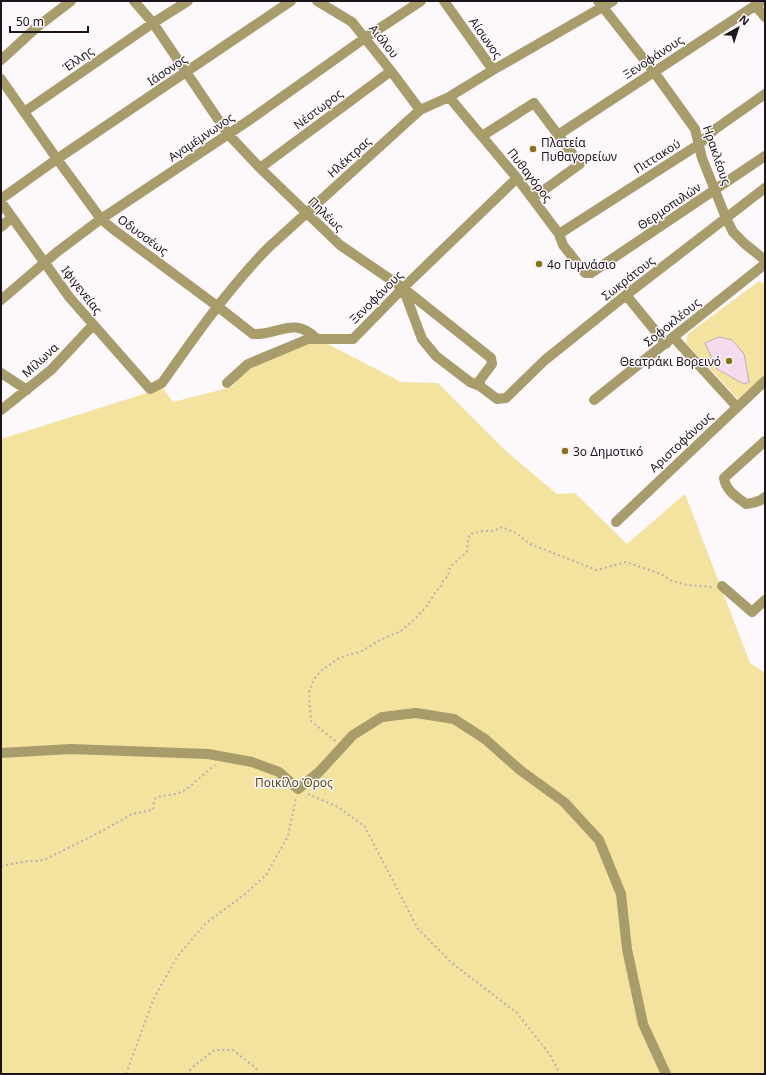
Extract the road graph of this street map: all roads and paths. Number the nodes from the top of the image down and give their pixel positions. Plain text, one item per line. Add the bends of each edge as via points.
1 (71, 1) edge
2 (134, 1) edge
3 (188, 1) edge
4 (291, 1) edge
5 (317, 1) edge
6 (421, 1) edge
7 (444, 1) edge
8 (613, 1) edge
9 (758, 3) edge
10 (600, 4) edge
11 (765, 18) edge
12 (152, 23) junction
13 (366, 38) junction
14 (1, 60) edge
15 (493, 70) junction
16 (391, 71) junction
17 (654, 72) junction
18 (186, 73) junction
19 (1, 79) edge
20 (765, 94) edge
21 (449, 97) junction
22 (420, 110) junction
23 (24, 112) junction
24 (228, 134) junction
25 (558, 135) junction
26 (482, 136) junction
27 (698, 145) junction
28 (765, 156) edge
29 (57, 159) junction
30 (260, 168) junction
31 (518, 178) junction
32 (765, 188) edge
33 (715, 190) junction
34 (533, 198) junction
35 (1, 199) edge
36 (1, 202) edge
37 (307, 213) junction
38 (12, 218) junction
39 (726, 218) junction
40 (101, 219) junction
41 (1, 227) edge
42 (559, 234) junction
43 (765, 260) edge
44 (45, 263) junction
45 (765, 264) edge
46 (585, 273) joint
47 (403, 288) junction
48 (626, 295) junction
49 (1, 300) edge
50 (218, 306) junction
51 (93, 325) junction
52 (317, 339) junction
53 (670, 341) junction
54 (1, 373) edge
55 (765, 381) edge
56 (227, 383) dead end
57 (480, 386) junction
58 (150, 389) joint
59 (27, 390) junction
60 (594, 400) dead end
61 (737, 407) junction
62 (1, 410) edge
63 (765, 441) edge
64 (765, 497) edge
65 (616, 522) dead end
66 (722, 586) joint
67 (765, 600) edge
68 (342, 747) junction
69 (1, 753) edge
70 (222, 756) junction
71 (298, 789) junction
72 (1, 866) edge
73 (126, 1074) edge
74 (186, 1074) edge
75 (258, 1074) edge
76 (560, 1074) edge
77 (666, 1074) edge

1 - 14 street via 37,27
2 - 12 street, Πηλέως
3 - 12 street, Έλλης
4 - 18 street, Ιάσονος
5 - 13 street, Αιόλου via 352,22
6 - 13 street, Αγαμέμνωνος
7 - 15 street, Αίσωνος
8 - 10 street, Ηλέκτρας
9 - 11 street
9 - 17 street, Ξενοφάνους
10 - 15 street, Ηλέκτρας
10 - 17 street, Ηρακλέους
12 - 18 street, Πηλέως
12 - 23 street, Έλλης
13 - 16 street, Αιόλου
13 - 24 street, Αγαμέμνωνος
15 - 21 street, Ηλέκτρας
16 - 22 street, Αιόλου
16 - 30 street, Νέστωρος
17 - 25 street, Ξενοφάνους
17 - 27 street, Ηρακλέους via 695,129
18 - 24 street, Πηλέως
18 - 29 street, Ιάσονος
19 - 23 street, Οδυσσέως
20 - 27 street, Πιττακού via 714,130
21 - 22 street, Ηλέκτρας
21 - 26 street, Πυθαγόρος
22 - 37 street, Ηλέκτρας
23 - 29 street, Οδυσσέως
24 - 30 street, Πηλέως
24 - 40 street, Αγαμέμνωνος
25 - 26 street via 534,103
25 - 34 street via 580,164
26 - 31 street, Πυθαγόρος
27 - 33 street, Ηρακλέους
27 - 42 street, Πιττακού
28 - 33 street, Θερμοπυλών
29 - 35 street, Ιάσονος
29 - 40 street, Οδυσσέως
30 - 37 street, Πηλέως
31 - 34 street, Πυθαγόρος
31 - 47 street, Ξενοφάνους
32 - 39 street, Σωκράτους
33 - 39 street, Ηρακλέους
33 - 46 street, Θερμοπυλών via 591,273
34 - 42 street, Πυθαγόρος
36 - 38 street, Ιφιγενείας
37 - 47 street, Πηλέως via 340,245
37 - 50 street, Ηλέκτρας via 248,268
38 - 41 street
38 - 44 street, Ιφιγενείας
39 - 43 street, Ηρακλέους via 733,232
39 - 48 street, Σωκράτους
40 - 44 street, Αγαμέμνωνος
40 - 50 street, Οδυσσέως
42 - 46 street, Πυθαγόρος via 563,245
44 - 49 street, Αγαμέμνωνος
44 - 51 street, Ιφιγενείας
45 - 53 street, Σοφοκλέους
47 - 52 street, Ξενοφάνους via 353,339
47 - 57 street via 422,339 436,356 470,382
47 - 57 street, Πηλέως via 491,358 492,364 480,380
48 - 53 street
48 - 57 street, Σωκράτους via 545,360 506,398 498,399
50 - 52 street, Οδυσσέως via 253,334 259,335 291,327 304,329
50 - 58 street, Ηλέκτρας via 162,383
51 - 58 street, Ιφιγενείας
51 - 59 street, Μίλωνα via 51,370
52 - 56 street, Ξενοφάνους via 308,339 248,364
53 - 60 street, Σοφοκλέους
53 - 61 street
54 - 59 street
55 - 61 street, Αριστοφάνους
59 - 62 street, Μίλωνα
61 - 65 street, Αριστοφάνους
63 - 64 street via 724,478 730,491 746,504
66 - 67 street via 752,612
66 - 68 path via 687,585 626,562 597,570 530,544 516,533 502,527 470,534 467,552 450,567 441,587 416,618 401,630 362,651 339,658 314,679 309,692 311,721
68 - 71 street via 319,772
68 - 77 street via 353,735 382,717 416,713 454,719 485,739 520,770 564,802 599,840 621,894 627,949 643,1024
69 - 70 street via 71,749
70 - 71 street via 252,762 279,772
70 - 72 path via 220,761 182,792 156,798 153,810 132,814 46,859
71 - 73 path via 288,836 266,875 206,923 177,957 154,1000
71 - 76 path via 338,807 365,827 418,929 452,963 518,1014 550,1055
74 - 75 path via 215,1050 233,1050 256,1068

